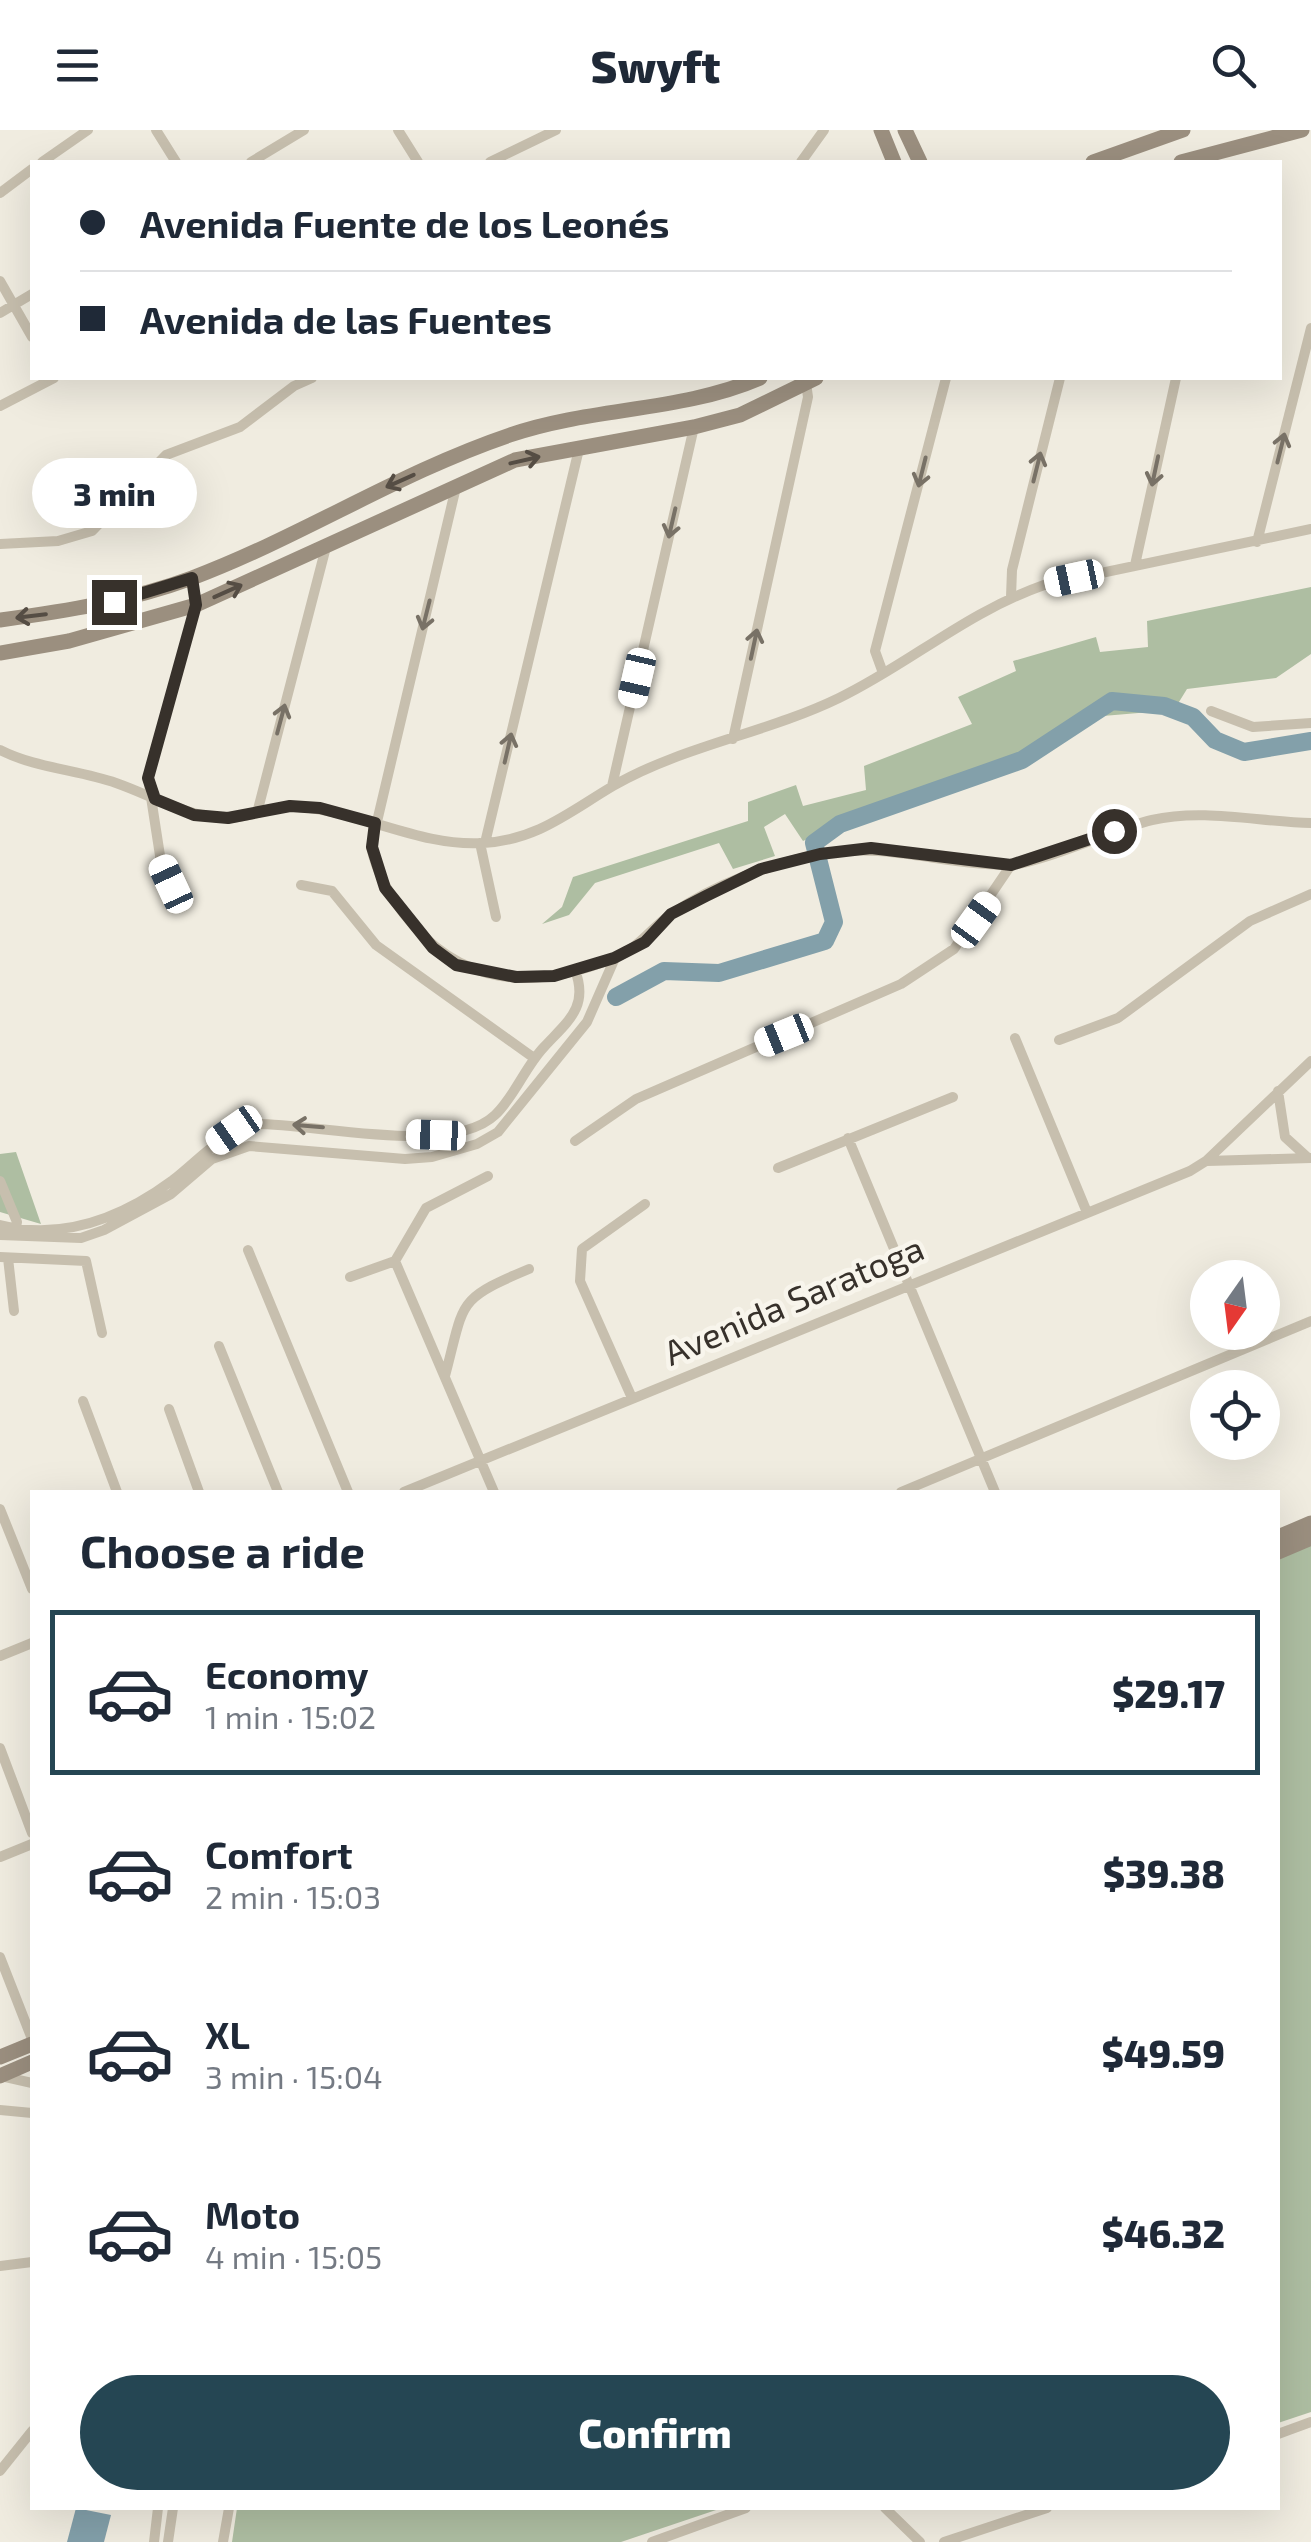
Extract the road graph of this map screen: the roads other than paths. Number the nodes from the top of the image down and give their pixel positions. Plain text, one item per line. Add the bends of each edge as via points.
1 (88, 130) edge
2 (156, 130) edge
3 (304, 130) edge
4 (398, 130) edge
5 (556, 130) edge
6 (824, 130) edge
7 (880, 130) edge
8 (905, 130) edge
9 (1183, 130) edge
10 (1302, 130) edge
11 (1224, 156) edge
12 (45, 160) edge
13 (174, 160) edge
14 (254, 160) edge
15 (417, 160) edge
16 (494, 160) edge
17 (803, 160) edge
18 (893, 160) edge
19 (919, 160) edge
20 (1099, 160) edge
21 (1195, 160) edge
22 (30, 170) edge
23 (0, 192) edge
24 (0, 281) edge
25 (30, 295) edge
26 (14, 305) junction
27 (0, 313) edge
28 (1311, 328) edge
29 (30, 333) edge
30 (50, 380) edge
31 (308, 380) edge
32 (754, 380) edge
33 (811, 380) edge
34 (945, 380) edge
35 (1060, 380) edge
36 (1176, 380) edge
37 (0, 406) edge
38 (653, 406) junction
39 (632, 408) junction
40 (694, 428) junction
41 (662, 434) junction
42 (638, 438) junction
43 (578, 450) junction
44 (456, 486) junction
45 (1311, 529) edge
46 (1257, 542) junction
47 (0, 544) edge
48 (326, 547) junction
49 (1135, 565) junction
50 (192, 578) junction
51 (1010, 597) junction
52 (196, 605) junction
53 (0, 620) edge
54 (0, 653) edge
55 (883, 673) junction
56 (1211, 711) dead end
57 (1311, 723) edge
58 (733, 739) junction
59 (4, 754) edge
60 (612, 786) junction
61 (155, 799) junction
62 (257, 813) junction
63 (375, 823) junction
64 (1311, 823) edge
65 (482, 843) junction
66 (1011, 865) junction
67 (301, 885) dead end
68 (1311, 894) edge
69 (184, 899) dead end
70 (496, 918) dead end
71 (614, 958) junction
72 (575, 970) junction
73 (1016, 1038) dead end
74 (1058, 1040) dead end
75 (534, 1058) junction
76 (1311, 1061) edge
77 (521, 1077) junction
78 (535, 1089) junction
79 (1278, 1091) junction
80 (953, 1097) dead end
81 (364, 1131) junction
82 (848, 1138) junction
83 (575, 1141) dead end
84 (364, 1158) junction
85 (1309, 1158) edge
86 (1206, 1161) junction
87 (778, 1168) dead end
88 (488, 1176) dead end
89 (0, 1181) edge
90 (645, 1204) dead end
91 (1086, 1210) junction
92 (0, 1225) edge
93 (15, 1234) junction
94 (0, 1235) edge
95 (248, 1250) dead end
96 (4, 1258) edge
97 (396, 1261) junction
98 (530, 1269) dead end
99 (350, 1277) dead end
100 (909, 1282) junction
101 (14, 1311) dead end
102 (1311, 1321) edge
103 (102, 1333) dead end
104 (218, 1346) dead end
105 (445, 1377) junction
106 (632, 1398) junction
107 (83, 1401) dead end
108 (169, 1409) dead end
109 (982, 1460) junction
110 (481, 1461) junction
111 (116, 1490) edge
112 (197, 1490) edge
113 (277, 1490) edge
114 (347, 1490) edge
115 (409, 1490) edge
116 (493, 1490) edge
117 (906, 1490) edge
118 (994, 1490) edge
119 (0, 1509) edge
120 (1311, 1523) edge
121 (1280, 1536) edge
122 (1311, 1538) edge
123 (1280, 1551) edge
124 (30, 1584) edge
125 (30, 1644) edge
126 (0, 1656) edge
127 (0, 1748) edge
128 (30, 1828) edge
129 (30, 1845) edge
130 (0, 1858) edge
131 (0, 1957) edge
132 (30, 2036) edge
133 (30, 2042) edge
134 (0, 2057) edge
135 (30, 2063) edge
136 (0, 2076) edge
137 (30, 2083) edge
138 (0, 2110) edge
139 (30, 2113) edge
140 (30, 2262) edge
141 (0, 2266) edge
142 (1311, 2422) edge
143 (1280, 2433) edge
144 (30, 2434) edge
145 (0, 2471) edge
146 (158, 2510) edge
147 (173, 2510) edge
148 (228, 2510) edge
149 (740, 2510) edge
150 (887, 2510) edge
151 (1042, 2510) edge
152 (154, 2542) edge
153 (168, 2542) edge
154 (223, 2542) edge
155 (652, 2542) edge
156 (920, 2542) edge
157 (944, 2542) edge

1 - 12 street
2 - 13 street
3 - 14 street
4 - 15 street
5 - 16 street
6 - 17 street
7 - 18 main road
8 - 19 main road
9 - 20 main road
10 - 11 main road
11 - 21 main road
22 - 23 street
24 - 26 street
25 - 26 street
26 - 27 street
26 - 29 street
46 -> 28 street
30 - 37 street
31 - 47 street via 240,428 166,455 92,531 58,542
32 - 38 main road
33 - 40 main road via 740,415
58 -> 33 street
34 -> 55 street via 875,651
51 -> 35 street
36 -> 49 street
38 - 39 main road
38 - 41 main road via 650,426
39 - 42 main road via 642,419
39 -> 50 main road via 495,440
40 - 41 main road
40 -> 60 street
41 - 42 main road
42 - 43 main road
44 -> 43 main road via 515,460
65 -> 43 street
44 - 48 main road
44 -> 63 street
45 - 46 street
46 - 49 street
52 -> 48 main road
62 -> 48 street
49 - 51 street
50 - 52 street
50 -> 53 main road via 94,607
51 - 55 street
52 - 54 main road
52 - 61 street via 148,778
55 - 58 street via 800,716
56 - 57 street via 1253,728
58 - 60 street
59 - 61 street
60 - 65 street via 544,829
61 - 62 street via 194,815
61 - 69 street via 161,862
62 - 63 street via 320,808
63 - 65 street via 444,842
63 - 72 street via 372,847 385,888 433,948 456,965 516,977
64 - 66 street via 1156,818
65 - 70 street
66 - 71 street via 871,848 816,855 761,869 688,904 645,942
66 - 83 street via 954,949 901,984 636,1099
67 - 75 street via 332,891 376,945
68 - 74 street via 1250,921 1118,1018
71 - 72 street
71 - 78 street via 587,1022
72 - 75 street via 581,1003
73 - 91 street
75 - 77 street
76 - 79 street
77 - 78 street
77 - 81 street via 494,1116 464,1132
78 - 84 street via 498,1132 478,1144 432,1158
79 - 85 street via 1285,1137
79 - 86 street
80 - 82 street
81 - 84 street
81 -> 93 street via 286,1124 234,1130 172,1181 102,1221
82 - 87 street
82 - 100 street
84 - 93 street via 268,1146 231,1150 171,1194 104,1230 81,1238
85 - 86 street
86 - 91 street, Avenida Saratoga
88 - 97 street via 426,1208
89 - 93 street via 17,1222
90 - 106 street via 582,1249 580,1281
91 - 100 street, Avenida Saratoga
92 - 93 street
93 - 94 street
95 - 114 street
96 - 101 street
96 - 103 street via 86,1261
97 - 99 street
97 - 105 street
98 - 105 street via 477,1291 464,1308
100 - 106 street, Avenida Saratoga
100 - 109 street
102 - 109 street
104 - 113 street
105 - 110 street
106 - 110 street, Avenida Saratoga
107 - 111 street
108 - 112 street
109 - 117 street
109 - 118 street
110 - 115 street, Avenida Saratoga
110 - 116 street
119 - 124 street
120 - 121 main road
122 - 123 main road
125 - 126 street
127 - 128 street
129 - 130 street
131 - 132 street
133 - 134 main road
135 - 136 main road
136 - 137 street
138 - 139 street
140 - 141 street
142 - 143 street
144 - 145 street
146 - 152 street
147 - 153 street
148 - 154 street
149 - 155 street
150 - 156 street
151 - 157 street

